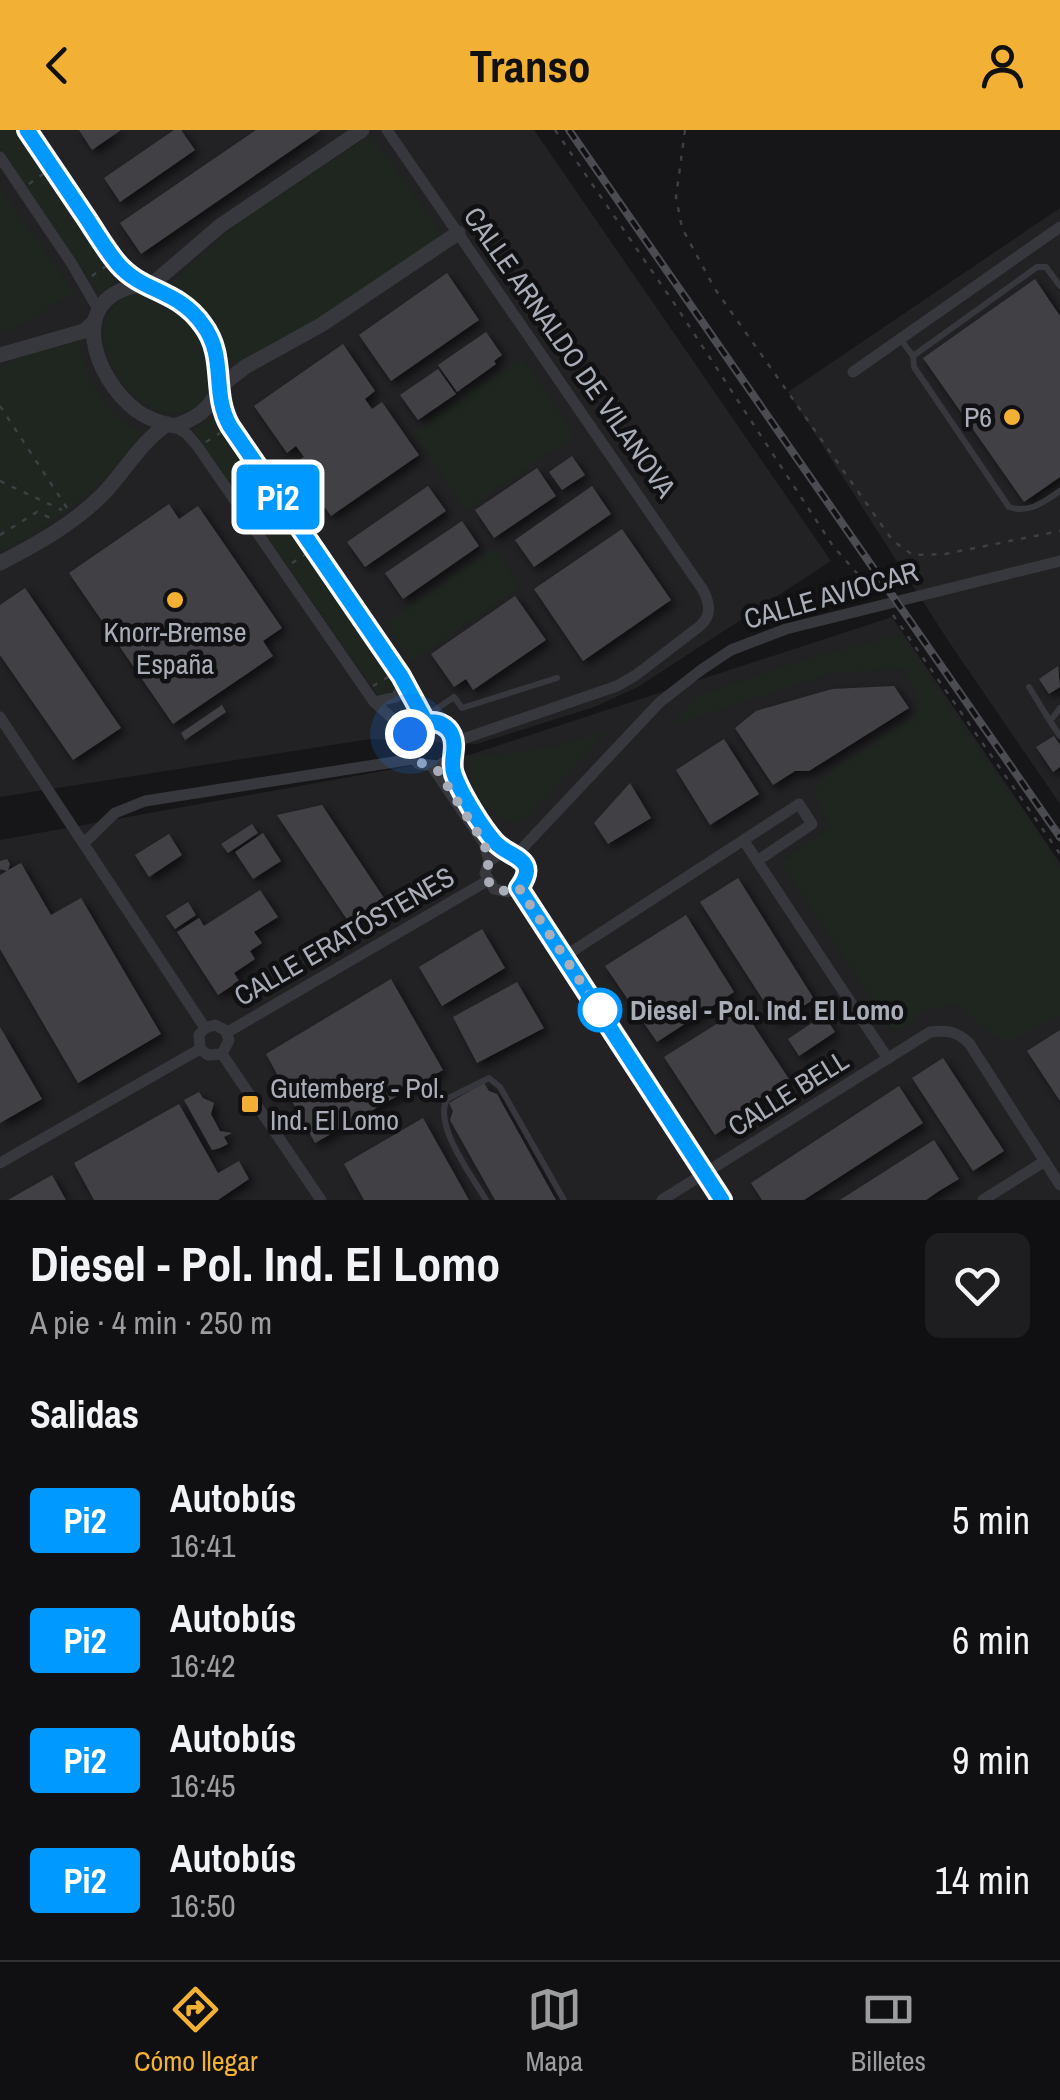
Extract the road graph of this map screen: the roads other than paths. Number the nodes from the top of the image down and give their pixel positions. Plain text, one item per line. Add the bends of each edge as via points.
1 (27, 130) edge
2 (362, 130) edge
3 (386, 130) edge
4 (0, 157) edge
5 (1060, 227) edge
6 (458, 233) junction
7 (146, 285) junction
8 (1060, 286) edge
9 (96, 315) junction
10 (900, 338) junction
11 (0, 356) edge
12 (913, 356) junction
13 (853, 372) dead end
14 (218, 392) junction
15 (171, 425) junction
16 (1060, 491) edge
17 (1060, 560) edge
18 (0, 563) edge
19 (556, 678) dead end
20 (404, 683) junction
21 (1030, 687) dead end
22 (370, 696) junction
23 (1060, 708) edge
24 (0, 717) edge
25 (1050, 720) junction
26 (426, 722) junction
27 (410, 734) junction
28 (1060, 736) edge
29 (454, 742) junction
30 (451, 757) junction
31 (413, 759) junction
32 (433, 768) junction
33 (744, 841) junction
34 (85, 842) junction
35 (510, 854) junction
36 (489, 861) junction
37 (757, 862) junction
38 (488, 881) junction
39 (519, 888) junction
40 (565, 956) junction
41 (205, 1028) junction
42 (226, 1033) junction
43 (200, 1049) junction
44 (222, 1054) junction
45 (888, 1059) junction
46 (1044, 1161) junction
47 (0, 1163) edge
48 (706, 1174) junction
49 (1060, 1185) edge
50 (320, 1200) edge
51 (486, 1200) edge
52 (564, 1200) edge
53 (662, 1200) edge
54 (722, 1200) edge
55 (982, 1200) edge

1 - 7 street via 115,260
2 - 7 street
3 - 6 street, CALLE ARNALDO DE VILANOVA
4 - 9 street via 83,282
5 - 10 street
6 - 14 street via 321,325 245,366
6 - 29 street, CALLE ARNALDO DE VILANOVA via 709,605 706,619 685,638 617,686
7 - 9 street via 110,296
7 - 14 street via 174,296 205,326 218,357
8 - 12 lane via 1046,267 1037,267
9 - 11 street via 84,331
9 - 15 street via 97,356 114,388 138,412
10 - 12 lane
10 - 13 street
12 - 16 lane via 1009,507 1036,507
14 - 15 street via 200,416
14 - 20 street via 230,426
15 - 18 street via 150,436 90,506
15 - 22 street via 198,447
17 - 35 street, CALLE AVIOCAR via 751,641 660,702
19 - 26 lane via 462,708 454,697
20 - 22 street via 396,696
20 - 26 street
21 - 25 lane
22 - 27 street
23 - 25 lane
24 - 34 street
25 - 28 lane
26 - 27 street
26 - 29 street via 447,728
27 - 31 street
29 - 30 street
30 - 32 street
30 - 35 street via 492,839
31 - 32 street
31 - 34 street via 144,801 115,813
32 - 36 street via 484,843
33 - 37 street
33 - 37 street via 799,804 812,824
33 - 40 street
34 - 41 street
35 - 36 street
35 - 39 street via 526,870
36 - 38 street
37 - 45 street
38 - 39 street via 500,892
38 - 42 street, CALLE ERATÓSTENES
39 - 40 street
40 - 48 street
41 - 42 street
41 - 43 street
42 - 44 street
43 - 44 street
43 - 47 street
44 - 50 street
45 - 46 street, CALLE BELL via 930,1032 958,1033
45 - 48 street, CALLE BELL
46 - 49 street
46 - 55 street
48 - 53 street, CALLE BELL
48 - 54 street
51 - 52 lane via 442,1112 446,1099 489,1078

